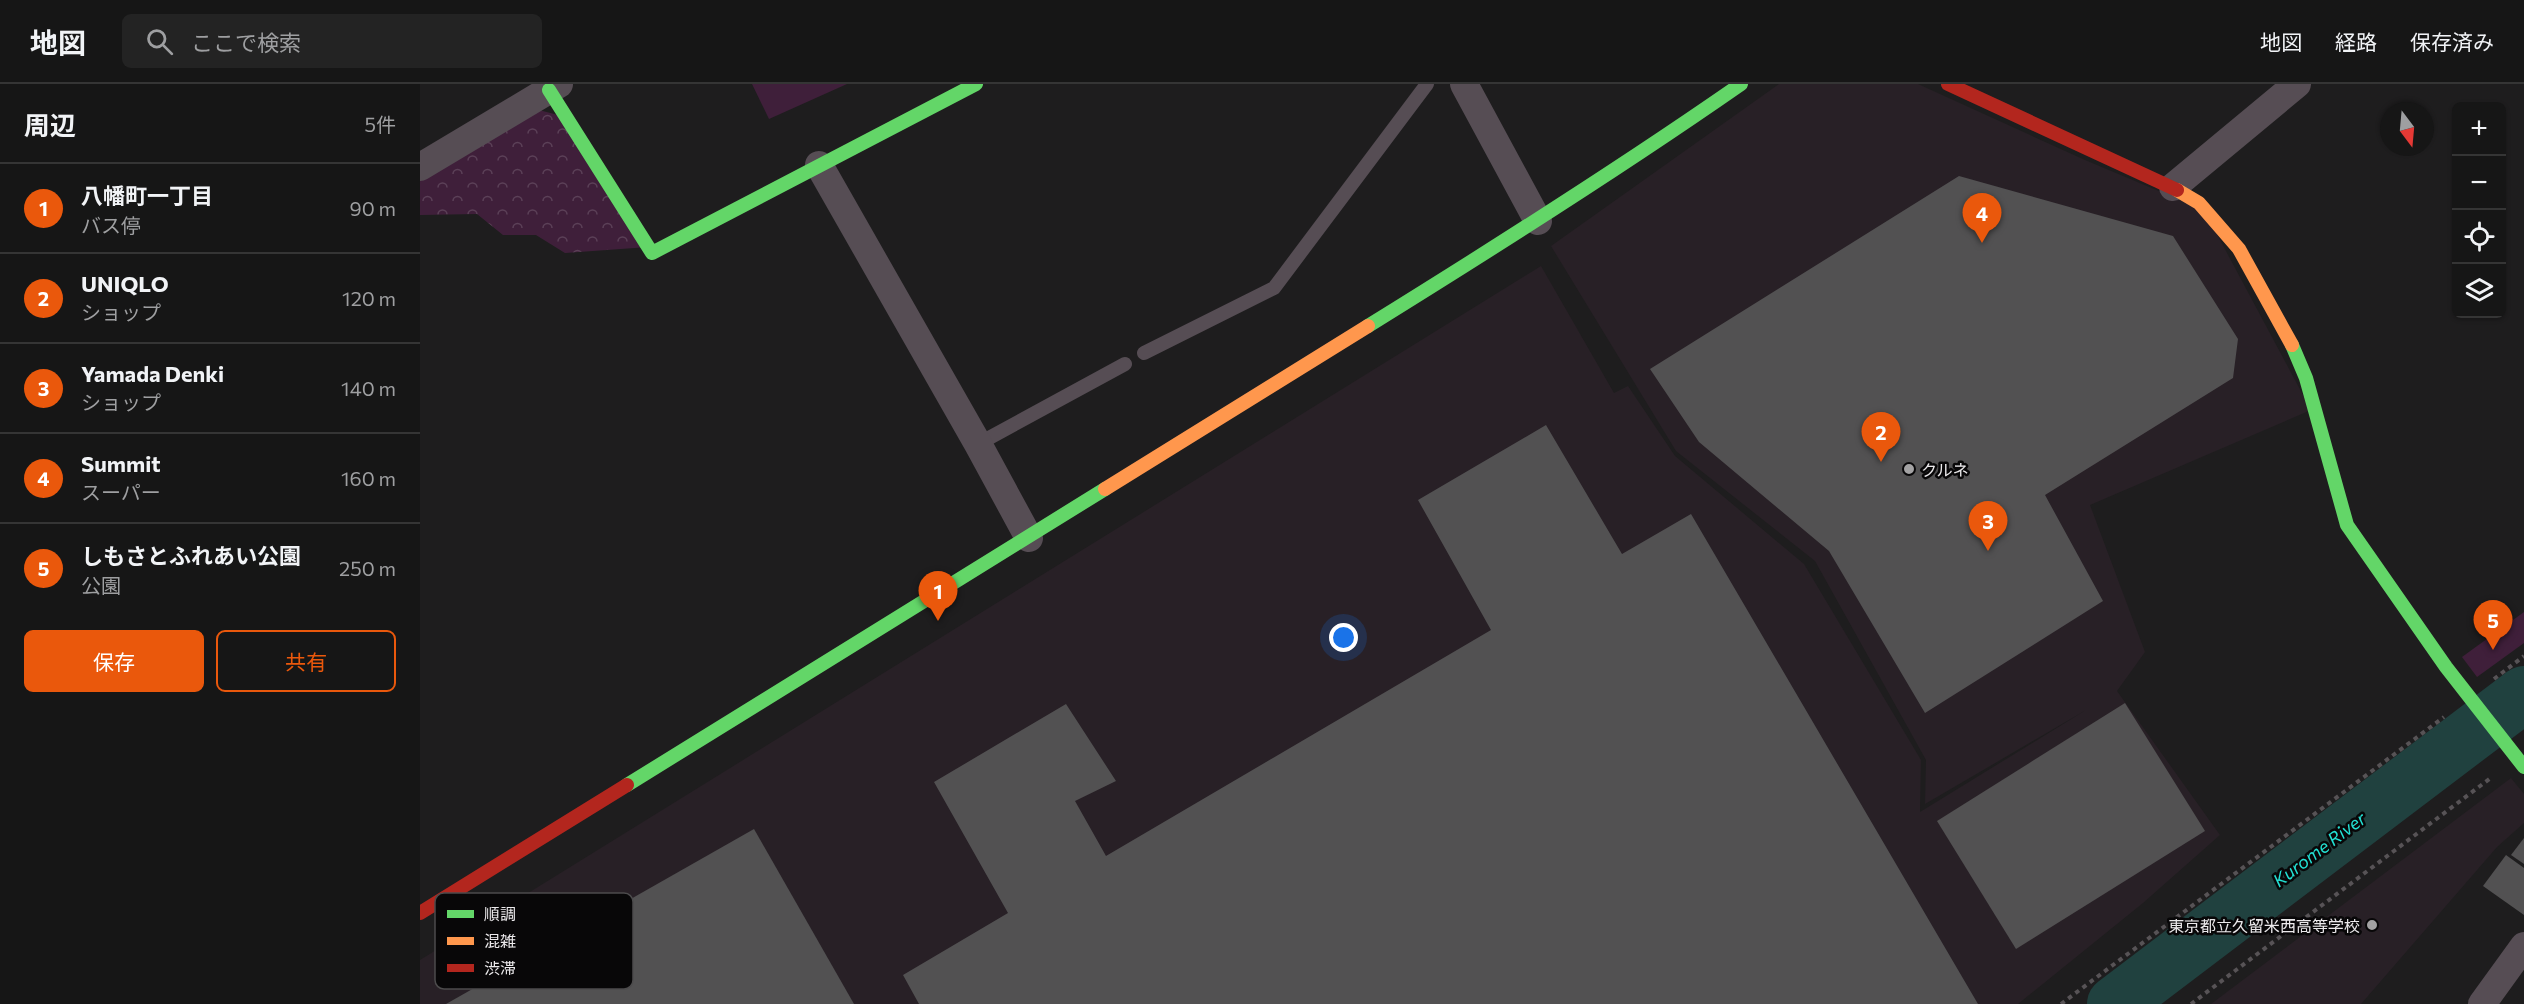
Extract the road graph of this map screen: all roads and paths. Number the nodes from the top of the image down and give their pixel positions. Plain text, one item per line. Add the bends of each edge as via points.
1 (976, 84) edge
2 (1427, 84) edge
3 (1464, 84) edge
4 (1741, 84) edge
5 (1948, 84) edge
6 (2297, 84) edge
7 (554, 87) edge
8 (819, 165) junction
9 (420, 167) edge
10 (2173, 186) junction
11 (1538, 221) junction
12 (1144, 353) dead end
13 (1125, 364) dead end
14 (978, 444) junction
15 (1029, 538) junction
16 (2524, 656) edge
17 (2488, 683) dead end
18 (2446, 715) dead end
19 (2521, 763) edge
20 (452, 893) edge
21 (435, 904) edge
22 (420, 913) edge
23 (2524, 946) edge
24 (2061, 1004) edge
25 (2190, 1004) edge
26 (2482, 1004) edge

1 - 8 street
2 - 12 lane via 1274,288
3 - 11 street
4 - 11 street
5 - 10 street
6 - 10 street
7 - 8 street via 652,253
7 - 9 street
8 - 14 street
10 - 19 street via 2199,203 2239,249 2286,332 2306,378 2347,525 2411,619
11 - 15 street
13 - 14 lane
14 - 15 street
15 - 20 street
16 - 17 path
18 - 24 path
19 - 25 path
21 - 22 street
23 - 26 street

